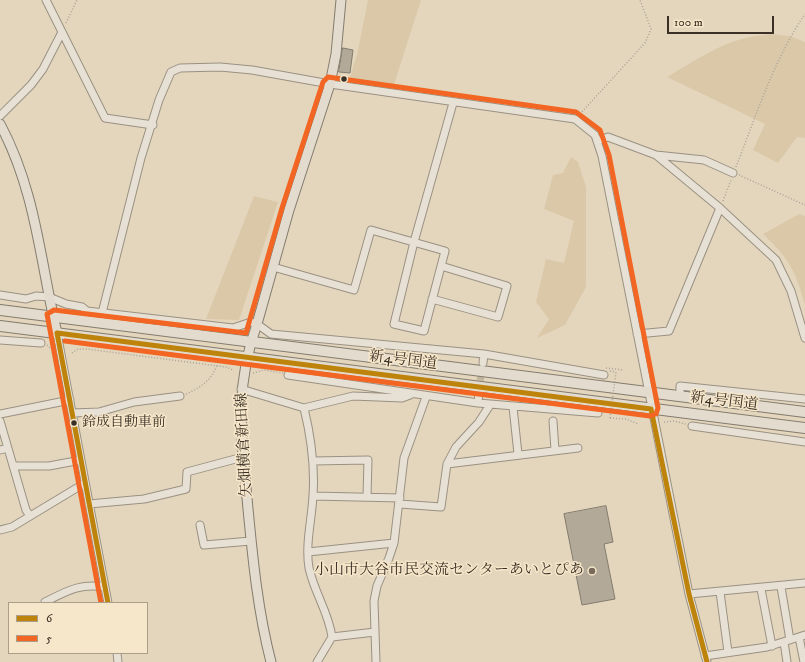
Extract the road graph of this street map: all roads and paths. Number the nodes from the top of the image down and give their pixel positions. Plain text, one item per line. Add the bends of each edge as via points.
1 (46, 0) edge
2 (77, 0) edge
3 (341, 0) edge
4 (640, 0) edge
5 (805, 14) edge
6 (62, 32) junction
7 (330, 84) junction
8 (454, 102) junction
9 (0, 116) edge
10 (575, 119) junction
11 (0, 124) edge
12 (153, 125) junction
13 (597, 141) junction
14 (656, 155) junction
15 (733, 173) junction
16 (805, 205) edge
17 (720, 208) junction
18 (414, 242) junction
19 (441, 266) junction
20 (273, 267) junction
21 (0, 295) edge
22 (49, 297) junction
23 (432, 299) junction
24 (0, 310) edge
25 (102, 313) junction
26 (53, 317) junction
27 (257, 324) junction
28 (0, 326) edge
29 (56, 333) junction
30 (637, 334) junction
31 (805, 338) edge
32 (0, 340) edge
33 (250, 341) junction
34 (41, 343) dead end
35 (72, 352) dead end
36 (484, 354) junction
37 (246, 358) junction
38 (483, 363) tunnel mouth
39 (217, 365) junction
40 (233, 370) dead end
41 (624, 370) dead end
42 (252, 374) dead end
43 (604, 375) dead end
44 (288, 376) joint
45 (241, 389) junction
46 (648, 392) junction
47 (479, 393) tunnel mouth
48 (412, 394) junction
49 (180, 396) joint
50 (680, 396) junction
51 (426, 397) junction
52 (70, 400) junction
53 (805, 400) edge
54 (478, 404) junction
55 (490, 405) junction
56 (513, 407) junction
57 (304, 408) junction
58 (651, 409) junction
59 (805, 412) edge
60 (72, 413) junction
61 (598, 413) dead end
62 (0, 414) edge
63 (0, 421) edge
64 (553, 422) dead end
65 (664, 422) dead end
66 (638, 424) dead end
67 (692, 426) joint
68 (805, 428) edge
69 (805, 442) edge
70 (8, 448) junction
71 (578, 448) dead end
72 (0, 450) edge
73 (555, 450) junction
74 (518, 454) junction
75 (243, 457) junction
76 (81, 460) junction
77 (314, 461) junction
78 (447, 464) junction
79 (14, 466) junction
80 (85, 483) junction
81 (313, 496) junction
82 (367, 497) junction
83 (400, 501) junction
84 (89, 504) junction
85 (30, 516) junction
86 (200, 525) dead end
87 (0, 530) edge
88 (251, 541) junction
89 (394, 543) junction
90 (308, 552) junction
91 (805, 583) edge
92 (104, 587) junction
93 (781, 587) junction
94 (761, 589) junction
95 (720, 592) junction
96 (689, 594) junction
97 (45, 602) dead end
98 (108, 602) edge
99 (375, 632) junction
100 (802, 636) edge
101 (332, 637) junction
102 (787, 641) junction
103 (772, 646) junction
104 (728, 652) junction
105 (706, 659) edge
106 (271, 662) edge
107 (317, 662) edge
108 (376, 662) edge
109 (787, 662) edge
110 (804, 662) edge

1 - 6 street
2 - 6 path
3 - 7 main road, 矢畑横倉新田線 via 336,54
4 - 10 path via 651,29 645,43
5 - 15 path via 795,28 777,67
6 - 9 street via 43,69
6 - 12 street via 104,118
7 - 8 street
7 - 12 street via 252,70 220,67 180,68 171,72 159,100
7 - 20 main road, 矢畑横倉新田線
8 - 10 street
8 - 18 street
10 - 13 street via 595,135
11 - 22 main road via 12,146 29,195
12 - 25 street via 141,158
13 - 14 street via 608,137
13 - 30 street
14 - 15 street via 704,160
14 - 17 street
15 - 16 path
15 - 17 path
17 - 30 street via 669,331
17 - 31 street via 776,260 791,291
18 - 19 street via 445,251
18 - 20 street via 371,230 354,290
18 - 23 street via 394,324 424,331
19 - 23 street
19 - 23 street via 507,286 498,317
20 - 27 main road, 矢畑横倉新田線
21 - 22 street via 26,299 36,296
22 - 25 street via 82,307 87,311
22 - 26 main road
24 - 26 highway, 新4号国道
25 - 27 street via 233,328 251,322
26 - 29 main road
26 - 33 highway, 新4号国道
27 - 33 main road, 矢畑横倉新田線
27 - 36 street via 271,334
28 - 29 highway, 新4号国道
29 - 37 highway, 新4号国道
29 - 52 street
30 - 46 street
32 - 34 street
33 - 37 main road, 矢畑横倉新田線
33 - 46 highway, 新4号国道
35 - 39 path via 87,349
36 - 38 street
36 - 43 street
37 - 45 main road, 矢畑横倉新田線
37 - 58 highway, 新4号国道
39 - 40 path
39 - 49 path via 214,374 204,384
41 - 66 path, bridge via 604,367 604,370 616,372 610,418 626,419
42 - 44 path via 264,370
44 - 48 street
45 - 57 street
45 - 75 main road, 矢畑横倉新田線
46 - 50 highway, 新4号国道
46 - 58 street
47 - 54 street
48 - 51 street
48 - 57 street via 402,398 348,397
49 - 60 street via 134,402 99,412
50 - 53 street via 680,386
50 - 59 highway, 新4号国道
51 - 54 street
51 - 83 street via 404,458
52 - 60 street
52 - 62 street
54 - 55 street
55 - 56 street
55 - 78 street via 479,422 456,447
56 - 61 street
56 - 74 street
57 - 77 street
58 - 68 highway, 新4号国道
58 - 96 street
60 - 76 street
63 - 70 street
64 - 73 street
65 - 67 path via 674,421
67 - 69 street
70 - 72 street
70 - 79 street
71 - 73 street
73 - 74 street
74 - 78 street
75 - 84 street via 187,472 186,489 144,499
75 - 88 main road, 矢畑横倉新田線
76 - 79 street via 49,466
76 - 80 street
77 - 81 street
77 - 82 street via 368,460
78 - 83 street via 441,507
79 - 85 street
80 - 84 street
80 - 85 street
81 - 82 street
81 - 90 street
82 - 83 street
83 - 89 street
84 - 92 street
85 - 87 street via 12,527
86 - 88 street via 204,545
88 - 106 main road, 矢畑横倉新田線 via 262,628
89 - 90 street
89 - 99 street via 377,586 374,601
90 - 101 street via 309,567
91 - 93 street
92 - 97 street via 74,587
92 - 98 street
93 - 94 street
93 - 102 street
94 - 95 street
94 - 103 street
95 - 96 street
95 - 104 street
96 - 105 street
99 - 101 street
99 - 108 street
100 - 102 street
100 - 110 street
101 - 107 street
102 - 103 street
102 - 109 street
103 - 104 street
104 - 105 street

